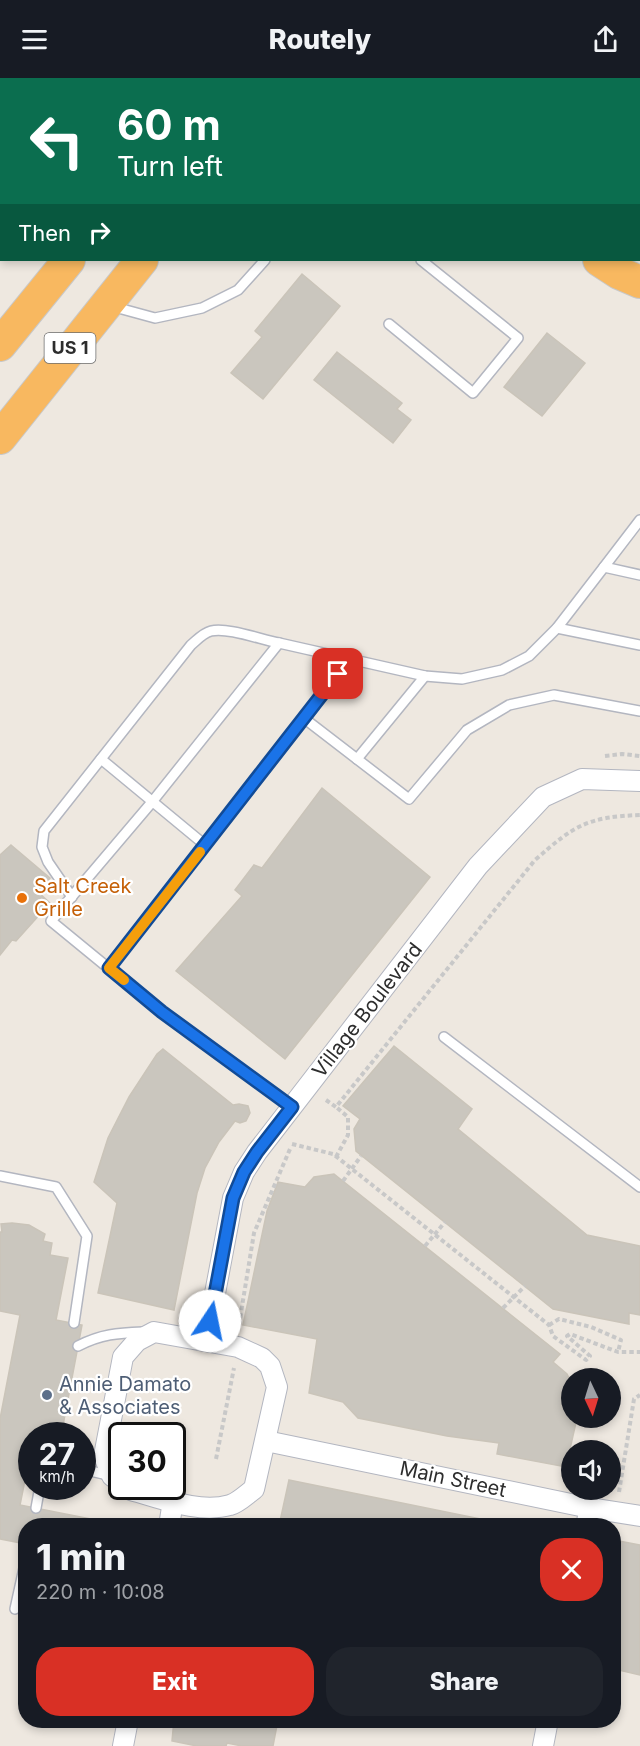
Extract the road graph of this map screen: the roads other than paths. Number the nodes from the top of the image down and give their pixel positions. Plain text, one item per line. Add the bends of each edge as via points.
1 (68, 261) edge
2 (141, 261) edge
3 (263, 261) edge
4 (422, 261) edge
5 (601, 261) edge
6 (640, 282) edge
7 (105, 305) junction
8 (389, 324) dead end
9 (0, 345) edge
10 (0, 438) edge
11 (640, 520) edge
12 (604, 567) junction
13 (640, 574) edge
14 (557, 628) junction
15 (279, 644) junction
16 (640, 645) edge
17 (349, 659) junction
18 (425, 676) junction
19 (640, 711) edge
20 (305, 719) junction
21 (101, 759) junction
22 (357, 759) junction
23 (640, 781) edge
24 (153, 802) junction
25 (206, 845) junction
26 (72, 897) junction
27 (109, 968) junction
28 (444, 1037) dead end
29 (292, 1107) junction
30 (0, 1176) edge
31 (640, 1187) edge
32 (74, 1323) dead end
33 (154, 1332) junction
34 (206, 1341) junction
35 (78, 1346) dead end
36 (111, 1422) edge
37 (108, 1435) edge
38 (266, 1441) junction
39 (108, 1462) edge
40 (37, 1500) edge
41 (166, 1500) edge
42 (173, 1502) junction
43 (36, 1508) dead end
44 (640, 1516) edge
45 (588, 1517) edge
46 (170, 1518) edge
47 (18, 1595) edge
48 (15, 1609) dead end
49 (126, 1728) edge
50 (546, 1728) edge
51 (123, 1746) edge
52 (543, 1746) edge

1 - 9 highway, US 1
2 - 7 highway, US 1
3 - 7 lane via 238,290 202,308 155,318
4 - 8 lane via 518,338 472,393
5 - 6 highway
7 - 10 highway, US 1
11 - 12 lane
12 - 13 lane
12 - 14 lane
14 - 16 lane
14 - 18 lane via 529,656 502,670 462,678
15 - 17 lane
15 - 21 lane via 225,631 203,635
15 - 24 lane
17 - 18 lane
17 - 20 lane
18 - 22 lane
19 - 22 lane via 554,695 509,705 467,730 409,799
20 - 22 lane
20 - 25 lane
21 - 24 lane
21 - 26 lane via 44,831 42,847 48,862
23 - 29 street, Village Boulevard via 582,779 543,797 478,866
24 - 25 lane
24 - 26 lane
25 - 27 lane
26 - 27 lane via 51,921
27 - 29 lane
28 - 31 lane
29 - 34 street, Village Boulevard via 244,1172 233,1198
30 - 32 lane via 56,1187 87,1236
33 - 34 street
33 - 35 lane via 104,1335
33 - 36 street via 137,1341 123,1357
34 - 38 street via 238,1347 270,1366 278,1387
37 - 39 street via 104,1456
38 - 42 street via 254,1489 231,1505 205,1507
38 - 45 street, Main Street
40 - 43 lane
41 - 42 street
42 - 46 street
44 - 45 street, Main Street via 615,1511
47 - 48 lane
49 - 51 street
50 - 52 street

